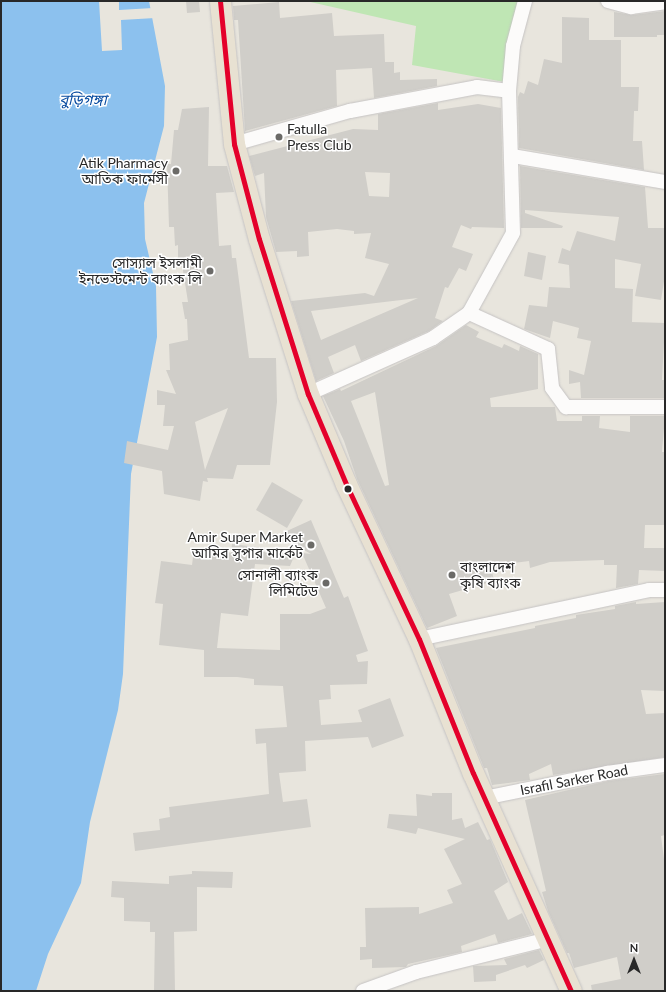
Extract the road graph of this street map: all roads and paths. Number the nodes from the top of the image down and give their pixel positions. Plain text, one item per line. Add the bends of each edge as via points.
1 (220, 1) edge
2 (525, 1) edge
3 (608, 1) edge
4 (665, 2) edge
5 (509, 91) junction
6 (234, 144) junction
7 (513, 156) junction
8 (665, 182) edge
9 (469, 313) junction
10 (308, 394) junction
11 (665, 407) edge
12 (665, 590) edge
13 (419, 639) junction
14 (665, 765) edge
15 (484, 798) junction
16 (548, 939) junction
17 (363, 991) edge
18 (571, 991) edge

1 - 6 highway
2 - 5 street via 513,46
3 - 4 street via 631,7
5 - 6 street via 477,87 350,111
5 - 7 street
6 - 10 highway via 259,239
7 - 8 street
7 - 9 street via 513,232
9 - 10 street via 433,338
9 - 11 street via 548,349 552,388 566,407
10 - 13 highway via 346,484
12 - 13 street via 649,590
13 - 15 highway
14 - 15 street, Israfil Sarker Road via 607,773
15 - 16 highway
16 - 17 street via 416,972
16 - 18 highway

